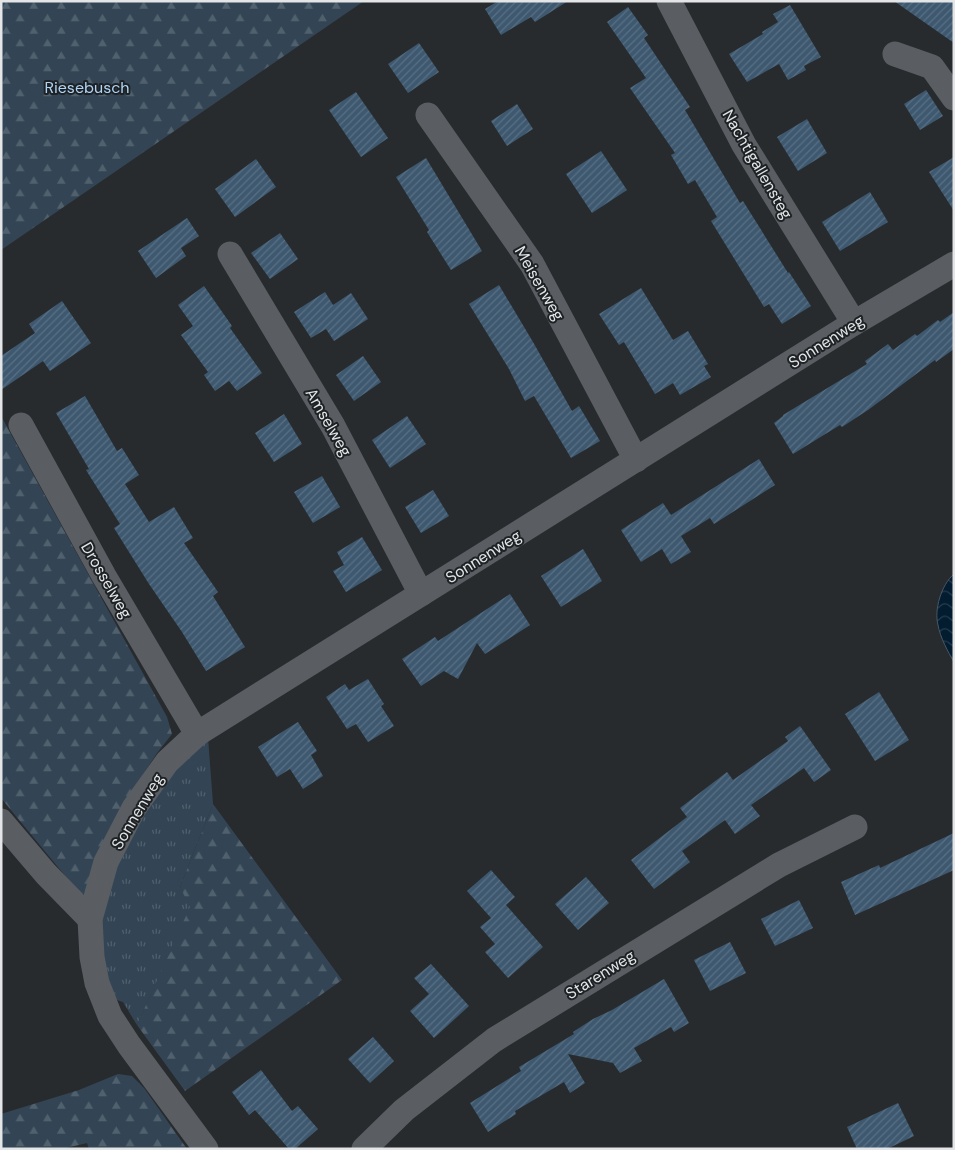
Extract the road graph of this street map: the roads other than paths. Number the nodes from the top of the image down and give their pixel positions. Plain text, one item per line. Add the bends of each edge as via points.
1 (670, 1) edge
2 (895, 54) dead end
3 (954, 98) edge
4 (428, 115) dead end
5 (230, 254) dead end
6 (954, 264) edge
7 (854, 323) junction
8 (22, 425) dead end
9 (636, 460) junction
10 (421, 594) junction
11 (197, 734) junction
12 (1, 821) edge
13 (855, 827) dead end
14 (90, 919) junction
15 (206, 1149) edge
16 (364, 1149) edge

1 - 7 street, Nachtigallensteg via 744,145
2 - 3 street via 932,67
4 - 9 street, Meisenweg via 532,264
5 - 10 street, Amselweg via 332,426
6 - 7 street, Sonnenweg
7 - 9 street, Sonnenweg
8 - 11 street, Drosselweg via 104,576
9 - 10 street, Sonnenweg
10 - 11 street, Sonnenweg
11 - 14 street, Sonnenweg via 167,762 134,808 106,862
12 - 14 street
13 - 16 street, Starenweg via 778,865 494,1040 404,1110
14 - 15 street, Sonnenweg via 97,983 110,1016

